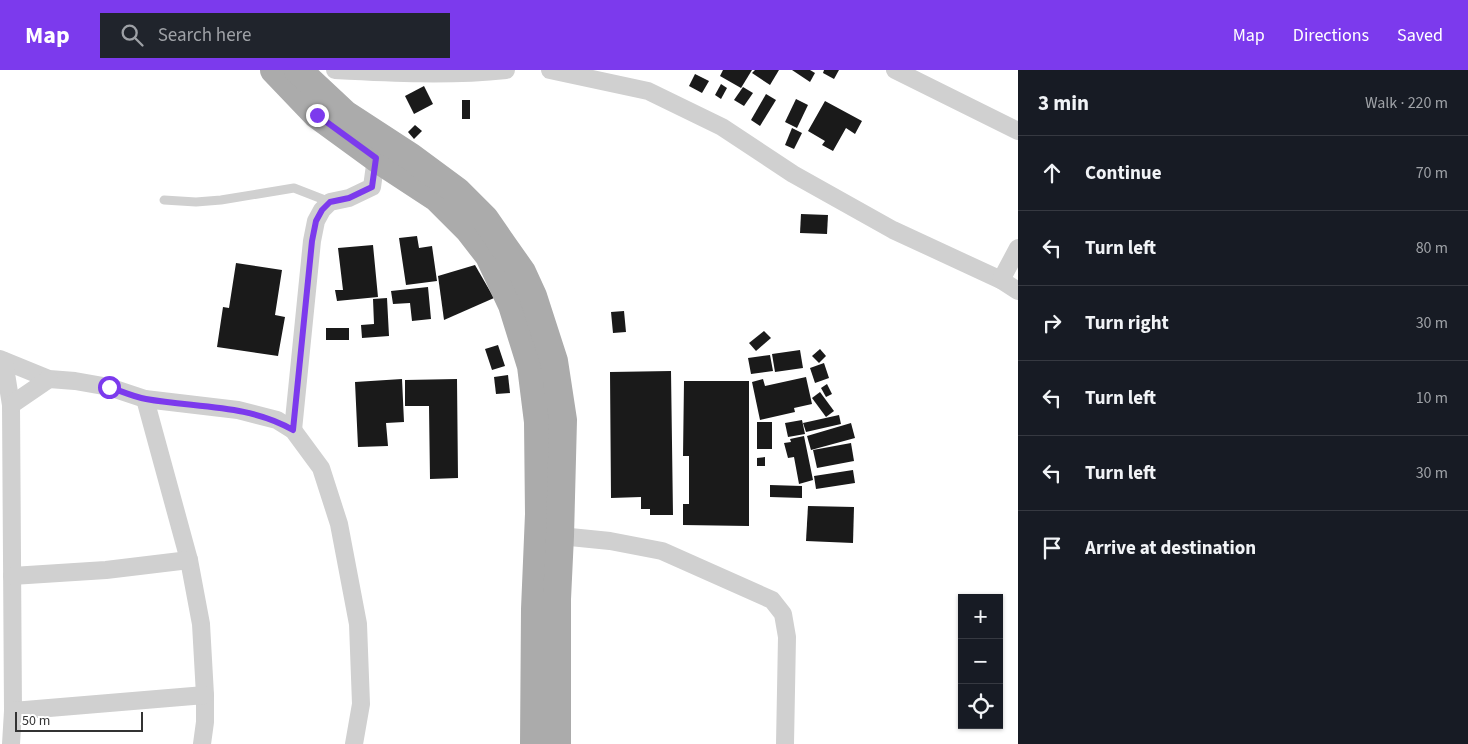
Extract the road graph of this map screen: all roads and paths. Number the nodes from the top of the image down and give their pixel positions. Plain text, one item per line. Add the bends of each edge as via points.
1 (274, 70) edge
2 (298, 70) edge
3 (317, 70) edge
4 (323, 70) edge
5 (335, 70) edge
6 (506, 70) edge
7 (550, 70) edge
8 (895, 70) edge
9 (1018, 131) edge
10 (376, 158) junction
11 (164, 200) dead end
12 (330, 202) junction
13 (1018, 248) edge
14 (1001, 280) junction
15 (1018, 291) edge
16 (2, 360) edge
17 (49, 379) junction
18 (144, 399) junction
19 (11, 405) junction
20 (293, 430) junction
21 (6, 516) edge
22 (560, 536) junction
23 (189, 560) junction
24 (12, 576) junction
25 (205, 695) junction
26 (13, 712) junction
27 (12, 744) edge
28 (202, 744) edge
29 (354, 744) edge
30 (534, 744) edge
31 (557, 744) edge
32 (785, 744) edge

1 - 10 main road via 317,115
2 - 22 main road via 345,114 457,190 485,219 522,272 554,361 562,420
3 - 4 street
5 - 6 street via 419,74
7 - 14 street via 648,91 722,127 793,174 893,230
8 - 9 street
10 - 12 street via 372,187 349,198
10 - 30 main road via 437,198 489,256 512,305 531,366 538,431 539,514
11 - 12 lane via 221,200 294,188
12 - 20 street via 316,221 312,241
13 - 14 street
14 - 15 street
16 - 17 street
16 - 19 street
17 - 18 street via 109,387
17 - 19 street
18 - 20 street via 238,410 276,420
18 - 23 street
19 - 21 street
20 - 29 street via 321,468 339,524 358,624 361,704
21 - 24 street
22 - 31 main road
22 - 32 street via 610,540 662,551 772,600 783,614 787,636
23 - 24 street
23 - 25 street via 201,624
24 - 26 street
25 - 26 street
25 - 28 street
26 - 27 street

